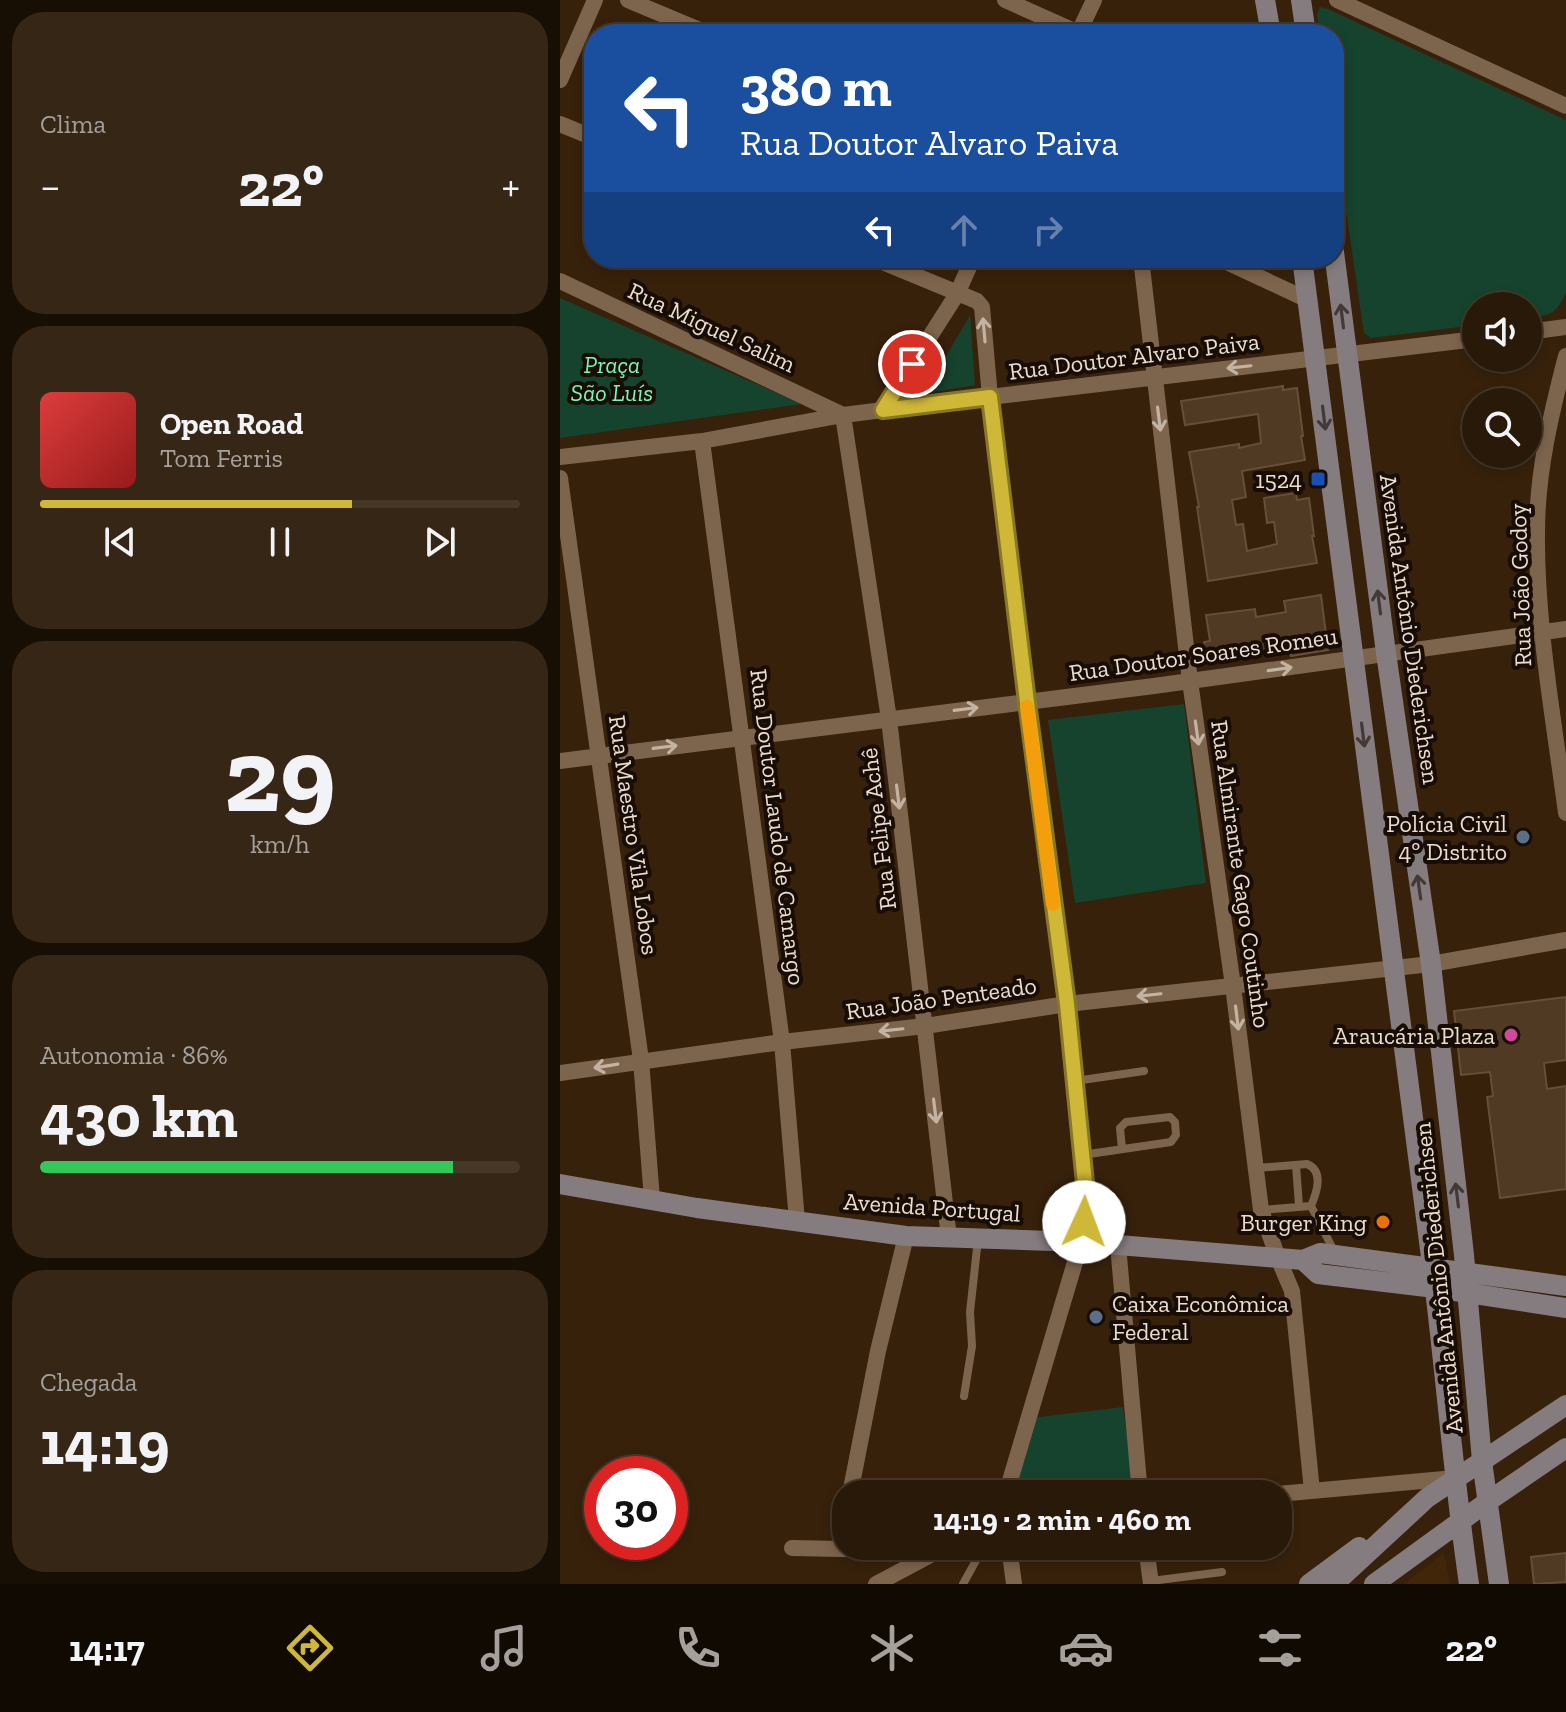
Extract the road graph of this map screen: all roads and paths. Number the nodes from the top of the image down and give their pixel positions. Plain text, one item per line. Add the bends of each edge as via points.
1 (595, 0) edge
2 (628, 0) edge
3 (1005, 0) edge
4 (1094, 0) edge
5 (1265, 0) edge
6 (1301, 0) edge
7 (1337, 0) edge
8 (584, 24) edge
9 (685, 24) edge
10 (1057, 24) edge
11 (1083, 24) edge
12 (1269, 24) edge
13 (1305, 24) edge
14 (584, 25) edge
15 (560, 80) edge
16 (1566, 106) edge
17 (560, 124) edge
18 (584, 134) edge
19 (896, 268) edge
20 (969, 268) edge
21 (1142, 268) edge
22 (1239, 268) edge
23 (1303, 268) edge
24 (1336, 268) edge
25 (560, 281) edge
26 (957, 294) junction
27 (1308, 300) junction
28 (1566, 327) edge
29 (1542, 330) edge
30 (1462, 341) edge
31 (1347, 355) junction
32 (1566, 356) edge
33 (1317, 359) junction
34 (1153, 376) junction
35 (990, 397) junction
36 (883, 410) junction
37 (843, 415) junction
38 (702, 441) junction
39 (560, 457) edge
40 (560, 478) edge
41 (1566, 629) edge
42 (1542, 632) junction
43 (1386, 653) junction
44 (1353, 658) junction
45 (1190, 681) junction
46 (1027, 702) junction
47 (889, 719) junction
48 (742, 738) junction
49 (599, 755) junction
50 (560, 761) edge
51 (1566, 813) edge
52 (1566, 940) edge
53 (1431, 964) junction
54 (1394, 969) junction
55 (1233, 986) junction
56 (1067, 1004) junction
57 (925, 1026) junction
58 (782, 1042) junction
59 (641, 1060) junction
60 (1144, 1071) dead end
61 (560, 1073) edge
62 (1074, 1081) junction
63 (1122, 1149) junction
64 (1082, 1155) junction
65 (1296, 1165) junction
66 (1255, 1168) junction
67 (560, 1184) edge
68 (652, 1199) junction
69 (1299, 1206) junction
70 (1311, 1206) junction
71 (1261, 1210) junction
72 (797, 1221) junction
73 (906, 1236) junction
74 (949, 1238) junction
75 (978, 1238) junction
76 (1081, 1242) junction
77 (1118, 1245) junction
78 (1337, 1255) junction
79 (1278, 1258) junction
80 (1303, 1260) junction
81 (1434, 1278) junction
82 (1466, 1282) junction
83 (1566, 1286) edge
84 (1566, 1308) edge
85 (964, 1396) dead end
86 (1566, 1405) edge
87 (1566, 1448) edge
88 (1482, 1461) junction
89 (1457, 1478) junction
90 (853, 1480) edge
91 (1010, 1480) edge
92 (1139, 1480) edge
93 (1312, 1491) junction
94 (1292, 1493) edge
95 (1427, 1498) junction
96 (1487, 1502) junction
97 (1460, 1523) junction
98 (792, 1548) dead end
99 (832, 1548) edge
100 (922, 1560) edge
101 (976, 1560) edge
102 (1011, 1560) edge
103 (1148, 1560) edge
104 (1222, 1572) dead end
105 (1151, 1583) edge
106 (876, 1584) edge
107 (963, 1584) edge
108 (1014, 1584) edge
109 (1309, 1584) edge
110 (1334, 1584) edge
111 (1374, 1584) edge
112 (1469, 1584) edge
113 (1499, 1584) edge

1 - 8 street
2 - 9 street
3 - 10 street
4 - 11 street
5 - 12 main road
6 - 13 main road
7 - 16 street
14 - 15 street
17 - 18 street
19 - 26 street
20 - 26 street
21 - 34 street, Rua Almirante Gago Coutinho
22 - 27 street
23 - 27 main road, Avenida Antônio Diederichsen
31 -> 24 main road, Avenida Antônio Diederichsen
25 - 37 street, Rua Miguel Salim
35 -> 26 street via 982,307
26 - 36 street
27 - 33 main road, Avenida Antônio Diederichsen
28 - 29 street
30 - 31 street, Rua Doutor Alvaro Paiva
31 - 33 street, Rua Doutor Alvaro Paiva
43 -> 31 main road, Avenida Antônio Diederichsen
32 - 42 street, Rua João Godoy via 1541,471 1537,532
33 -> 34 street, Rua Doutor Alvaro Paiva
33 -> 44 main road, Avenida Antônio Diederichsen
34 - 35 street, Rua Doutor Alvaro Paiva
34 -> 45 street, Rua Almirante Gago Coutinho
35 - 36 street, Rua Doutor Alvaro Paiva
35 - 46 street
36 - 37 street, Rua Doutor Alvaro Paiva
37 - 38 street, Rua Doutor Alvaro Paiva
37 - 47 street, Rua Felipe Achê
38 - 39 street, Rua Doutor Alvaro Paiva
38 - 48 street, Rua Doutor Laudo de Camargo
40 - 49 street, Rua Maestro Vila Lobos
41 - 42 street, Rua Doutor Soares Romeu
42 - 43 street, Rua Doutor Soares Romeu
42 - 51 street, Rua João Godoy
43 - 44 street, Rua Doutor Soares Romeu
53 -> 43 main road, Avenida Antônio Diederichsen
45 -> 44 street, Rua Doutor Soares Romeu
44 -> 54 main road, Avenida Antônio Diederichsen
45 - 46 street, Rua Doutor Soares Romeu
45 -> 55 street, Rua Almirante Gago Coutinho
47 -> 46 street, Rua Doutor Soares Romeu
46 - 56 street
47 - 48 street, Rua Doutor Soares Romeu
47 -> 57 street, Rua Felipe Achê
49 -> 48 street, Rua Doutor Soares Romeu
48 - 58 street, Rua Doutor Laudo de Camargo
49 - 50 street, Rua Doutor Soares Romeu
49 - 59 street, Rua Maestro Vila Lobos
52 - 53 street, Rua João Penteado
53 - 54 street, Rua João Penteado
82 -> 53 main road, Avenida Antônio Diederichsen
54 - 55 street, Rua João Penteado
54 - 81 main road, Avenida Antônio Diederichsen
55 -> 56 street, Rua João Penteado
55 -> 66 street, Rua Almirante Gago Coutinho
56 - 57 street, Rua João Penteado
56 - 62 street
57 -> 58 street, Rua João Penteado
57 -> 74 street, Rua Felipe Achê
58 - 59 street, Rua João Penteado
58 - 72 street, Rua Doutor Laudo de Camargo
59 -> 61 street, Rua João Penteado
59 - 68 street, Rua Maestro Vila Lobos
60 - 62 lane
62 - 64 street
63 - 63 lane via 1171,1142 1175,1122 1170,1117 1126,1122 1120,1128
63 - 64 lane
64 - 76 street via 1087,1203
65 - 66 lane
65 - 69 lane
65 - 70 lane via 1317,1170
66 - 71 street, Rua Almirante Gago Coutinho
67 - 68 main road, Avenida Portugal
68 - 72 main road, Avenida Portugal
69 - 70 lane
69 - 71 lane
70 - 78 lane
71 - 79 street, Rua Almirante Gago Coutinho
72 - 73 main road, Avenida Portugal
73 - 74 main road, Avenida Portugal
73 - 90 street
74 - 75 main road, Avenida Portugal
75 - 76 main road, Avenida Portugal
75 - 85 lane
76 - 77 main road, Avenida Portugal
76 - 91 street
77 - 79 main road, Avenida Portugal
77 - 92 street
78 - 80 main road, Avenida Portugal via 1320,1253
78 - 81 main road, Avenida Portugal
79 - 80 main road, Avenida Portugal
79 - 93 street, Rua Almirante Gago Coutinho via 1292,1291
80 - 81 main road, Avenida Portugal via 1318,1274
81 - 82 main road, Avenida Portugal
81 - 89 main road, Avenida Antônio Diederichsen
82 - 83 main road, Avenida Portugal
82 - 84 main road, Avenida Portugal
82 - 88 main road, Avenida Antônio Diederichsen
86 - 88 main road
87 - 96 main road
88 - 89 main road
88 - 96 main road, Avenida Antônio Diederichsen
89 - 93 street
89 - 95 main road
89 - 97 main road, Avenida Antônio Diederichsen
93 - 94 street
95 - 109 main road
95 - 110 main road
96 - 97 main road
96 - 113 main road, Avenida Antônio Diederichsen
97 - 111 main road
97 - 112 main road, Avenida Antônio Diederichsen
98 - 99 street
100 - 106 street
101 - 107 lane
102 - 108 street
103 - 105 street
104 - 105 lane

